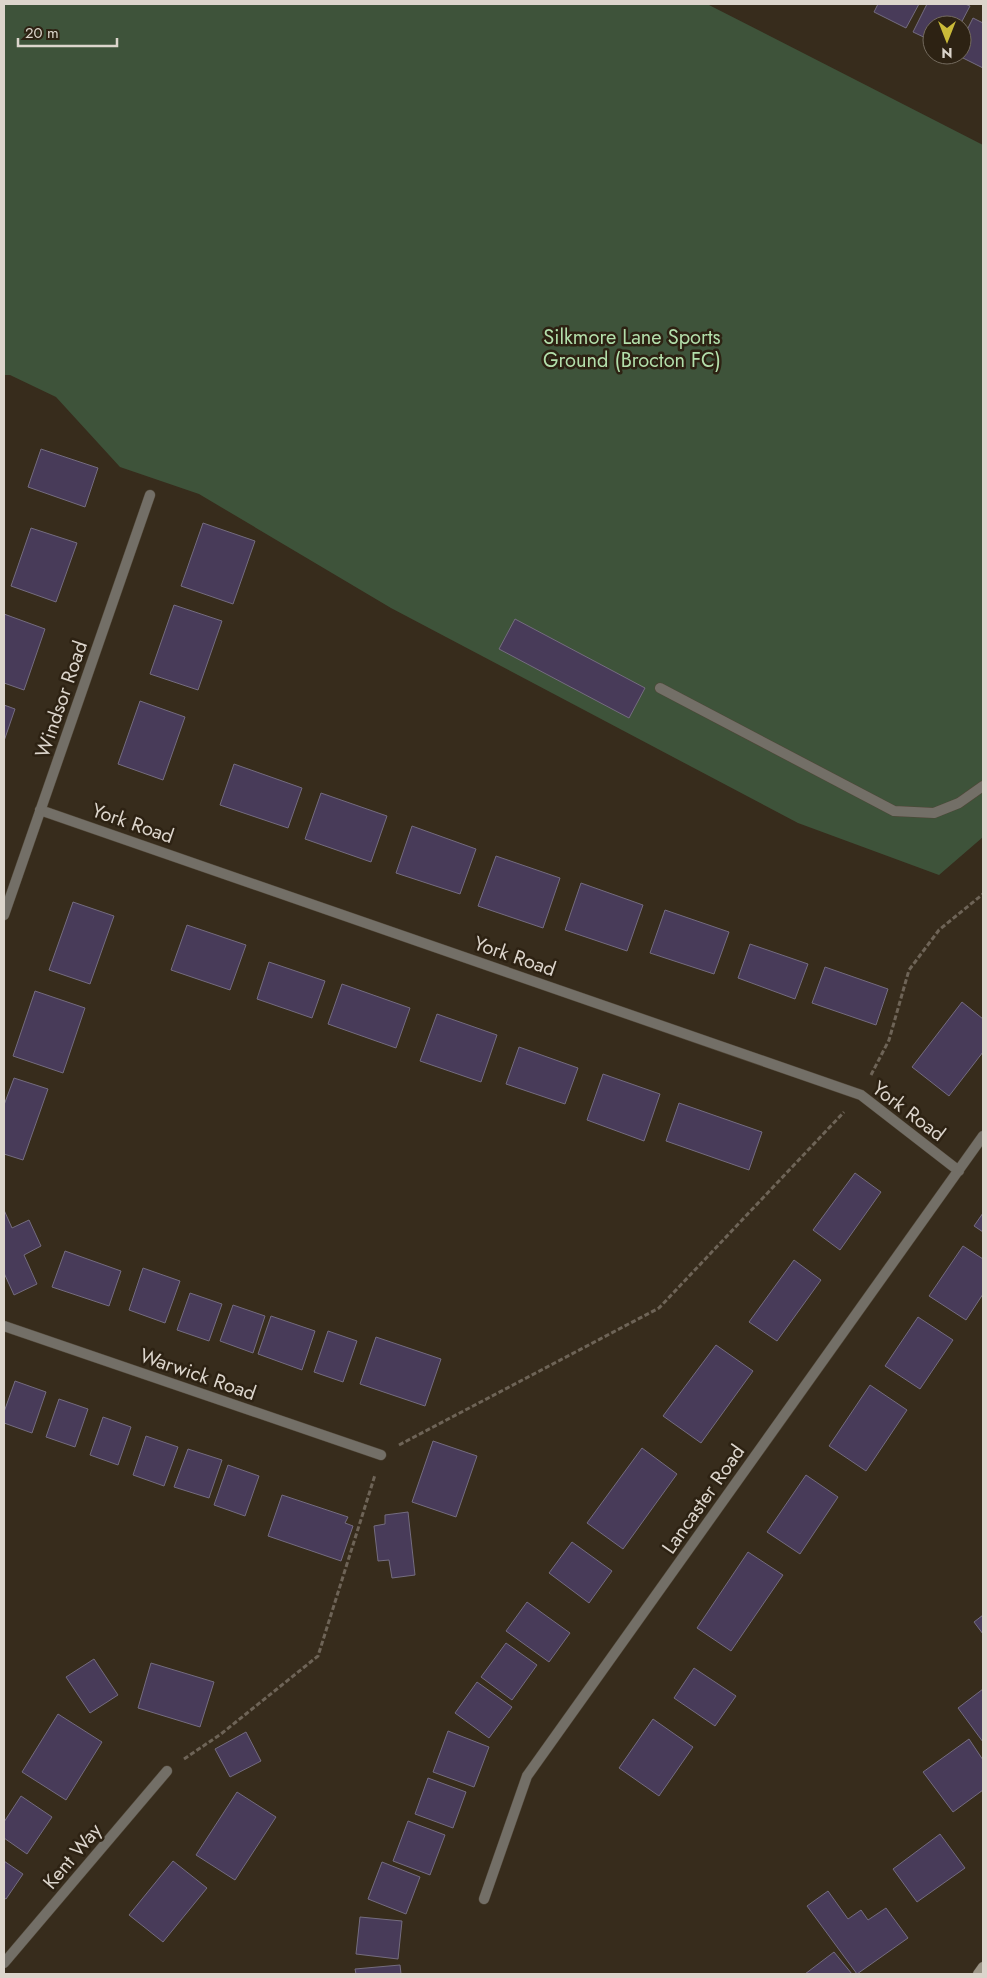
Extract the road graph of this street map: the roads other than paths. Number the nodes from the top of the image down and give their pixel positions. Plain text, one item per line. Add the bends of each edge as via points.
1 (150, 495) dead end
2 (660, 688) dead end
3 (983, 786) edge
4 (40, 810) junction
5 (4, 916) edge
6 (983, 1136) edge
7 (959, 1171) junction
8 (4, 1326) edge
9 (381, 1455) road end
10 (168, 1771) road end
11 (484, 1899) dead end
12 (4, 1964) edge
13 (983, 1967) edge
14 (978, 1974) edge

1 - 4 street, Windsor Road
2 - 3 street via 894,811 934,813 959,803
4 - 5 street, Windsor Road
4 - 7 street, York Road via 861,1095
6 - 7 street, Lancaster Road
7 - 11 street, Lancaster Road via 528,1776
8 - 9 street, Warwick Road
10 - 12 street, Kent Way
13 - 14 street

